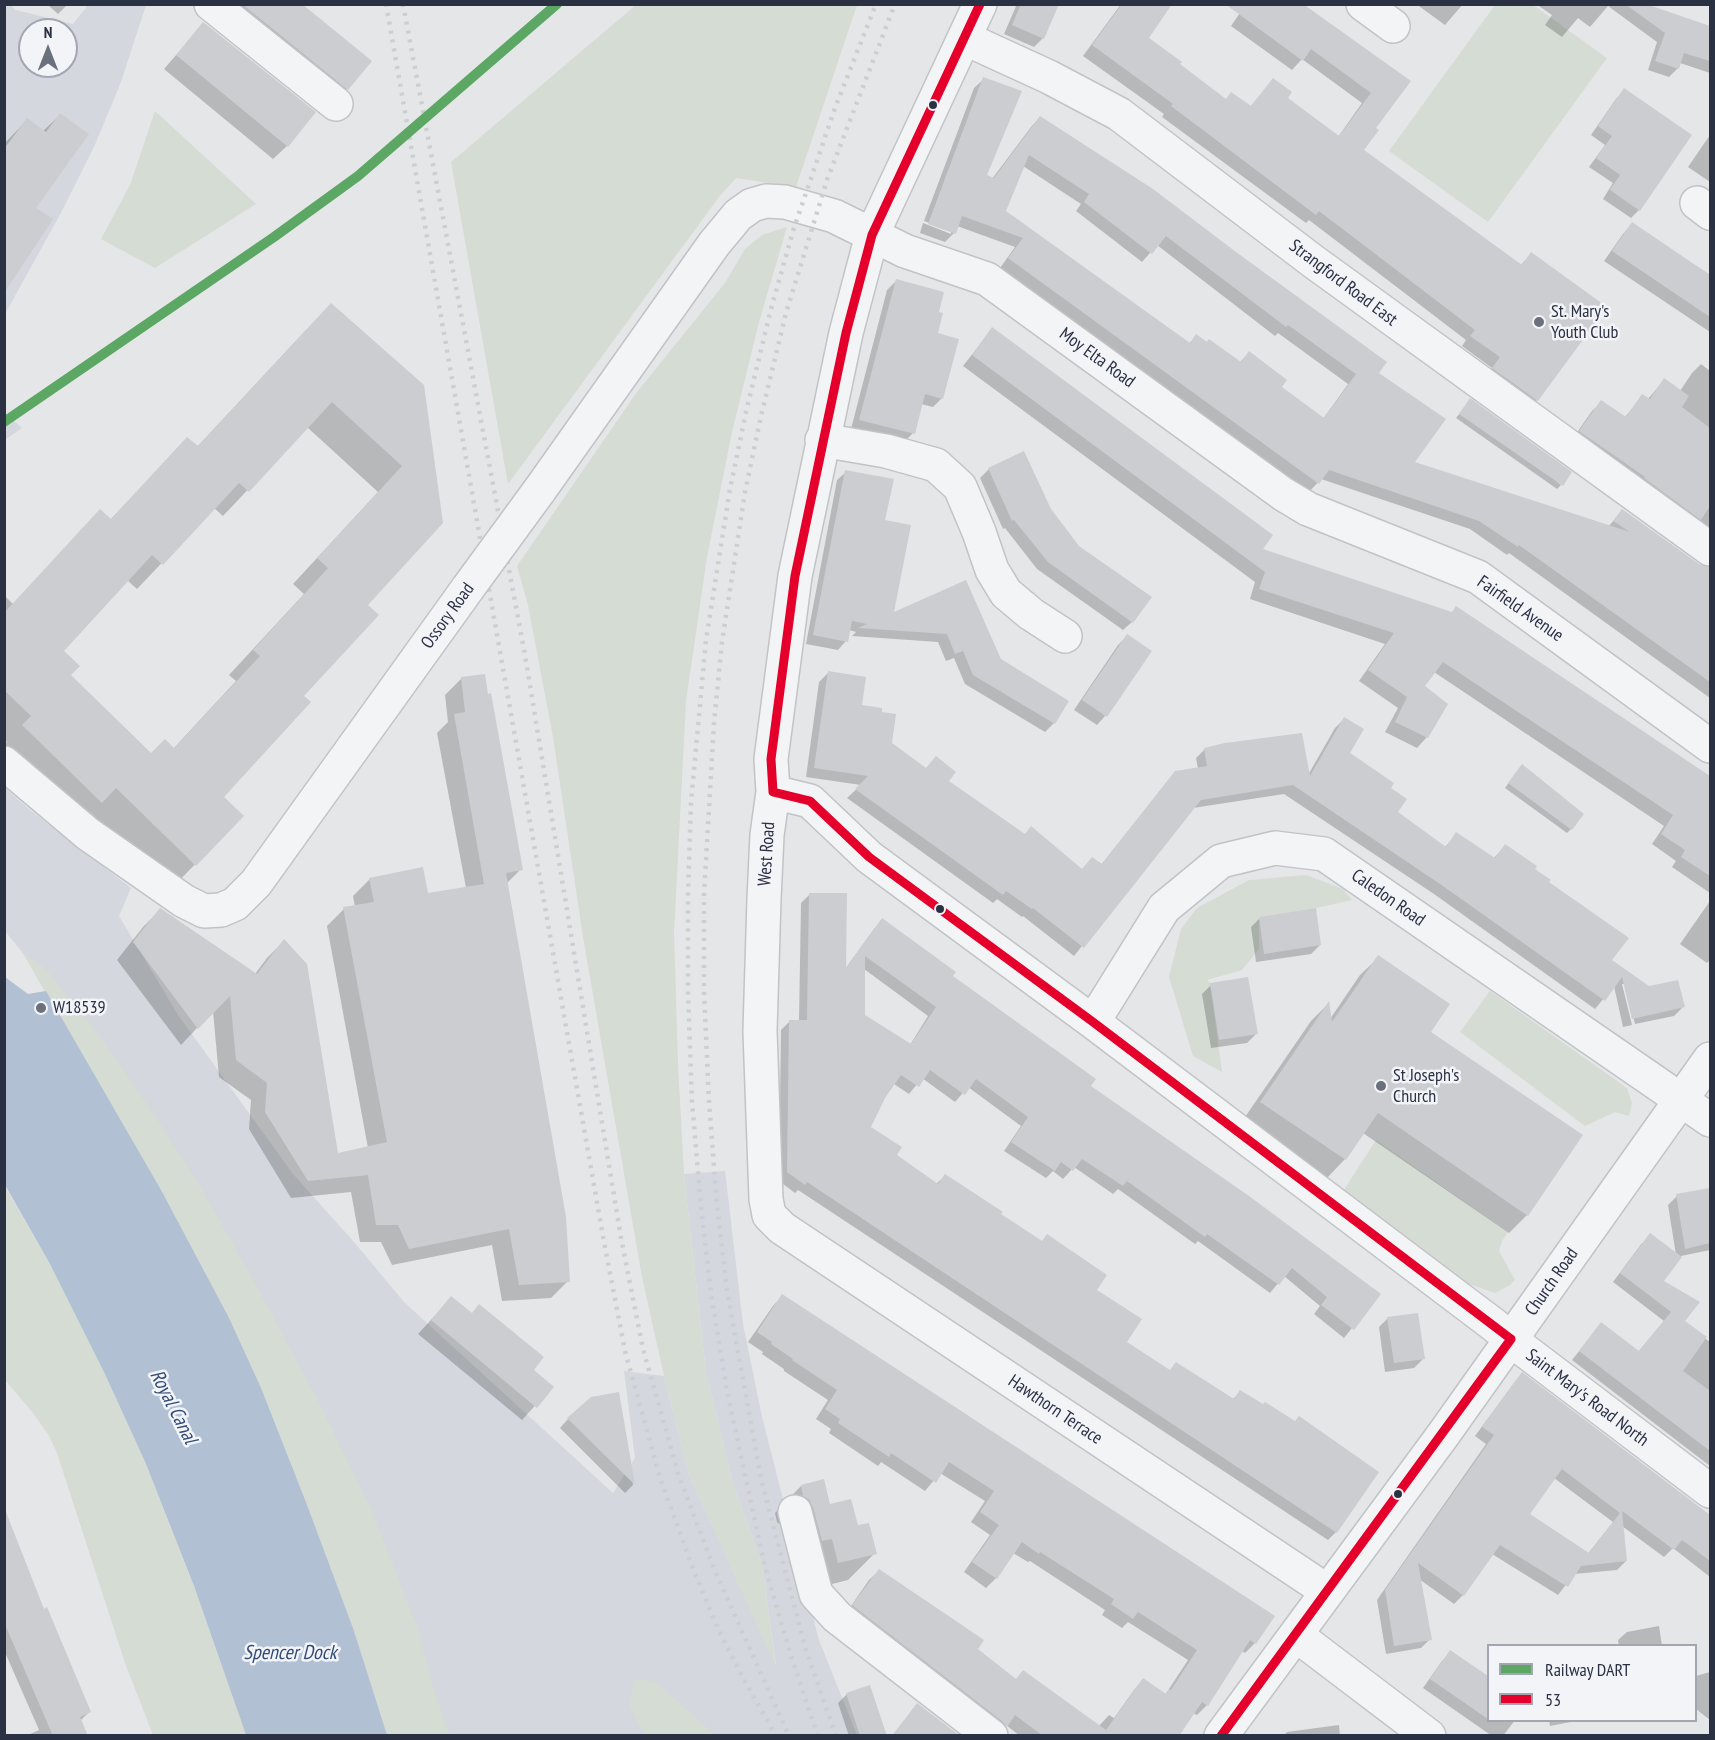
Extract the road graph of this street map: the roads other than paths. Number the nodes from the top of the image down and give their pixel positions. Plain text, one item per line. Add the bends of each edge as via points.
1 (211, 4) edge
2 (980, 4) edge
3 (1363, 4) edge
4 (1393, 26) dead end
5 (964, 38) junction
6 (336, 104) dead end
7 (872, 236) junction
8 (822, 440) junction
9 (1308, 509) joint
10 (1710, 549) edge
11 (1065, 636) dead end
12 (1710, 746) edge
13 (4, 763) edge
14 (773, 792) junction
15 (1093, 1022) junction
16 (1710, 1059) edge
17 (1682, 1100) junction
18 (1710, 1120) edge
19 (782, 1228) joint
20 (1511, 1340) junction
21 (1710, 1491) edge
22 (795, 1512) dead end
23 (1328, 1591) junction
24 (1296, 1635) junction
25 (991, 1736) edge
26 (1221, 1736) edge
27 (1429, 1736) edge

1 - 6 street
2 - 5 street, West Road
3 - 4 street
5 - 7 street, West Road
5 - 10 street, Strangford Road East via 1119,114 1352,290
7 - 8 street, West Road
7 - 9 street, Moy Elta Road via 987,279
7 - 13 street, Ossory Road, bridge via 834,216 784,202 759,202 738,215 256,883 235,904 204,911 184,902 88,834
8 - 11 street via 936,465 960,487 992,570 1006,593
8 - 14 street, West Road via 795,576 771,759
9 - 12 street, Fairfield Avenue via 1478,577
14 - 15 street, Saint Mary's Road North via 810,801 869,856
14 - 19 street, West Road via 767,835 760,1031 766,1199 769,1215
15 - 17 street, Caledon Road via 1164,908 1221,861 1275,848 1324,854
15 - 20 street, Saint Mary's Road North
16 - 17 street, Church Road
17 - 18 street, Caledon Road
17 - 20 street, Church Road
19 - 23 street, Hawthorn Terrace
20 - 21 street, Saint Mary's Road North
20 - 23 street, Church Road
22 - 25 street via 816,1594 837,1617
23 - 24 street, Church Road
24 - 26 street, Church Road
24 - 27 street

